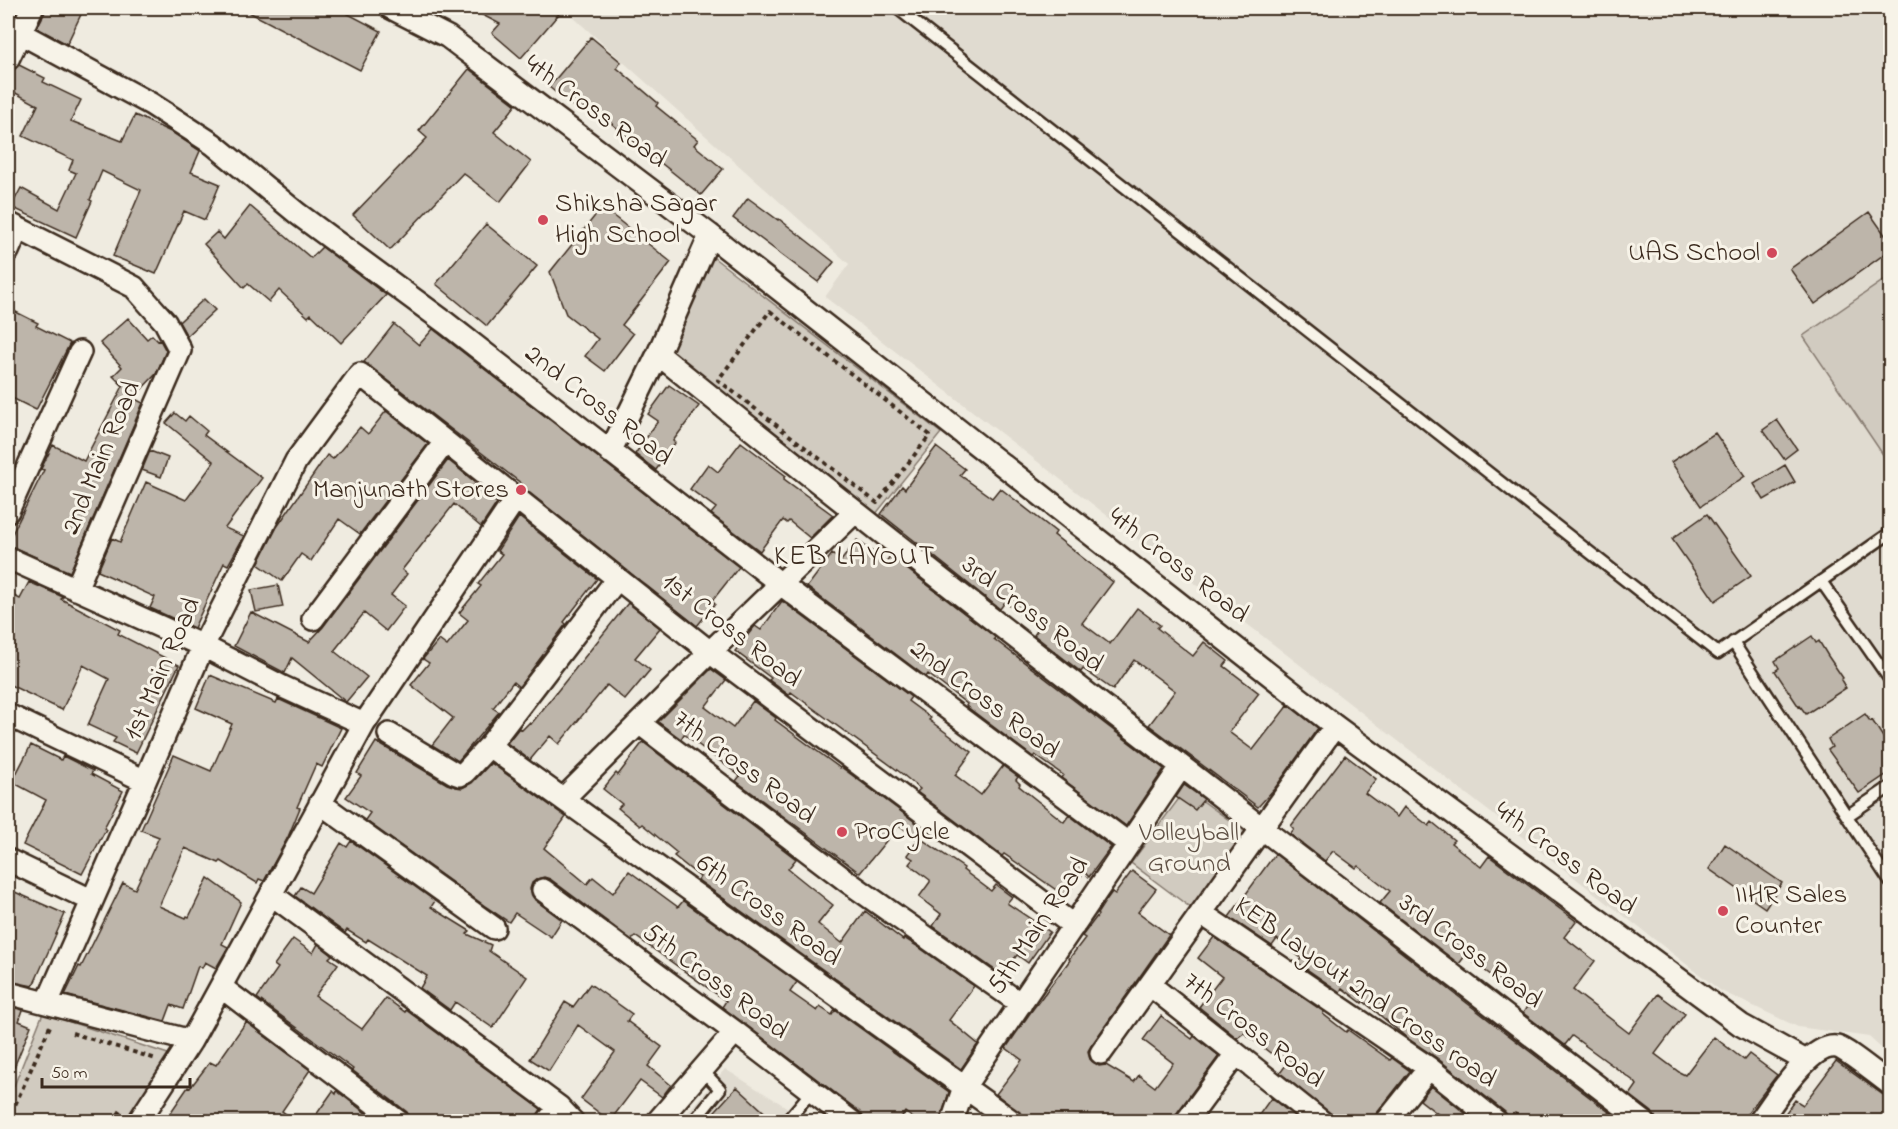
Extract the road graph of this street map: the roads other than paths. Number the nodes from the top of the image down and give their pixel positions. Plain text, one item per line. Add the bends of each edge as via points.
1 (32, 8) edge
2 (391, 8) edge
3 (897, 8) edge
4 (20, 33) junction
5 (8, 59) edge
6 (13, 226) edge
7 (710, 235) junction
8 (8, 251) edge
9 (80, 352) dead end
10 (658, 354) junction
11 (360, 374) joint
12 (445, 442) junction
13 (610, 452) junction
14 (516, 498) junction
15 (8, 511) edge
16 (854, 513) junction
17 (1890, 533) edge
18 (8, 558) edge
19 (617, 579) junction
20 (1821, 581) junction
21 (782, 585) junction
22 (76, 589) junction
23 (313, 619) dead end
24 (1733, 642) junction
25 (202, 646) junction
26 (710, 652) junction
27 (1890, 680) edge
28 (8, 714) edge
29 (639, 723) junction
30 (364, 724) junction
31 (1335, 726) junction
32 (389, 734) dead end
33 (489, 746) junction
34 (1181, 767) junction
35 (145, 781) junction
36 (1890, 787) edge
37 (563, 800) junction
38 (320, 803) junction
39 (1847, 816) junction
40 (1261, 828) junction
41 (1129, 844) junction
42 (8, 860) edge
43 (1890, 882) edge
44 (543, 890) dead end
45 (271, 894) junction
46 (91, 900) junction
47 (1201, 913) junction
48 (1074, 926) junction
49 (494, 928) dead end
50 (1149, 986) junction
51 (221, 987) junction
52 (8, 993) edge
53 (47, 1003) junction
54 (1021, 1004) junction
55 (735, 1032) junction
56 (191, 1041) junction
57 (1101, 1053) dead end
58 (1236, 1054) junction
59 (1806, 1061) junction
60 (1429, 1068) junction
61 (702, 1070) junction
62 (1890, 1084) edge
63 (964, 1087) junction
64 (812, 1091) junction
65 (560, 1117) edge
66 (147, 1122) edge
67 (399, 1122) edge
68 (657, 1122) edge
69 (693, 1122) edge
70 (786, 1122) edge
71 (852, 1122) edge
72 (952, 1122) edge
73 (1013, 1122) edge
74 (1186, 1122) edge
75 (1322, 1122) edge
76 (1386, 1122) edge
77 (1497, 1122) edge
78 (1644, 1122) edge
79 (1759, 1122) edge

1 - 4 street
2 - 7 street, 4th Cross Road via 448,37
3 - 24 lane via 1718,653
4 - 5 street
4 - 13 street, 2nd Cross Road via 151,104 213,144 298,214 446,323
6 - 8 street
6 - 22 street, 2nd Main Road via 134,287 165,322 180,350
7 - 10 street
7 - 31 street, 4th Cross Road
9 - 15 street
10 - 13 street
10 - 16 street, 3rd Cross Road
11 - 12 street, 1st Cross Road
11 - 25 street, 1st Main Road via 296,461
12 - 14 street, 1st Cross Road
12 - 23 street
13 - 21 street, 2nd Cross Road
14 - 19 street, 1st Cross Road
14 - 30 street
16 - 21 street
16 - 34 street, 3rd Cross Road
17 - 20 lane
18 - 22 street
19 - 26 street, 1st Cross Road
19 - 33 street
20 - 24 lane
20 - 27 lane
21 - 26 street
21 - 41 street, 2nd Cross Road
22 - 25 street
24 - 39 lane
25 - 30 street
25 - 35 street, 1st Main Road
26 - 29 street
26 - 48 street, 1st Cross Road
28 - 35 street
29 - 37 street
29 - 54 street, 7th Cross Road via 848,882
30 - 38 street
31 - 40 street
31 - 59 street, 4th Cross Road via 1741,1025
32 - 33 street via 460,775
33 - 37 street, 6th Cross Road
34 - 40 street, 3rd Cross Road
34 - 41 street, 5th Main Road
35 - 46 street, 1st Main Road
36 - 39 lane
37 - 63 street, 6th Cross Road
38 - 45 street
38 - 49 street
39 - 43 lane
40 - 47 street
40 - 78 street, 3rd Cross Road
41 - 48 street, 5th Main Road
42 - 46 street
44 - 55 street, 5th Cross Road
45 - 51 street
45 - 65 street
46 - 53 street, 1st Main Road
47 - 50 street
47 - 60 street, KEB Layout 2nd Cross road
48 - 54 street, 5th Main Road
50 - 57 street
50 - 58 street, 7th Cross Road
51 - 56 street
51 - 67 street
52 - 53 street
53 - 56 street
54 - 63 street, 5th Main Road
55 - 61 street
55 - 64 street, 5th Cross Road
56 - 66 street via 141,1118
58 - 74 street
58 - 75 street, 7th Cross Road
59 - 62 street via 1824,1048 1838,1047
59 - 79 street
60 - 76 street
60 - 77 street, KEB Layout 2nd Cross road
61 - 68 street
61 - 69 lane via 720,1089
63 - 72 street, 5th Main Road
63 - 73 street, 6th Cross Road
64 - 70 lane
64 - 71 street, 5th Cross Road

